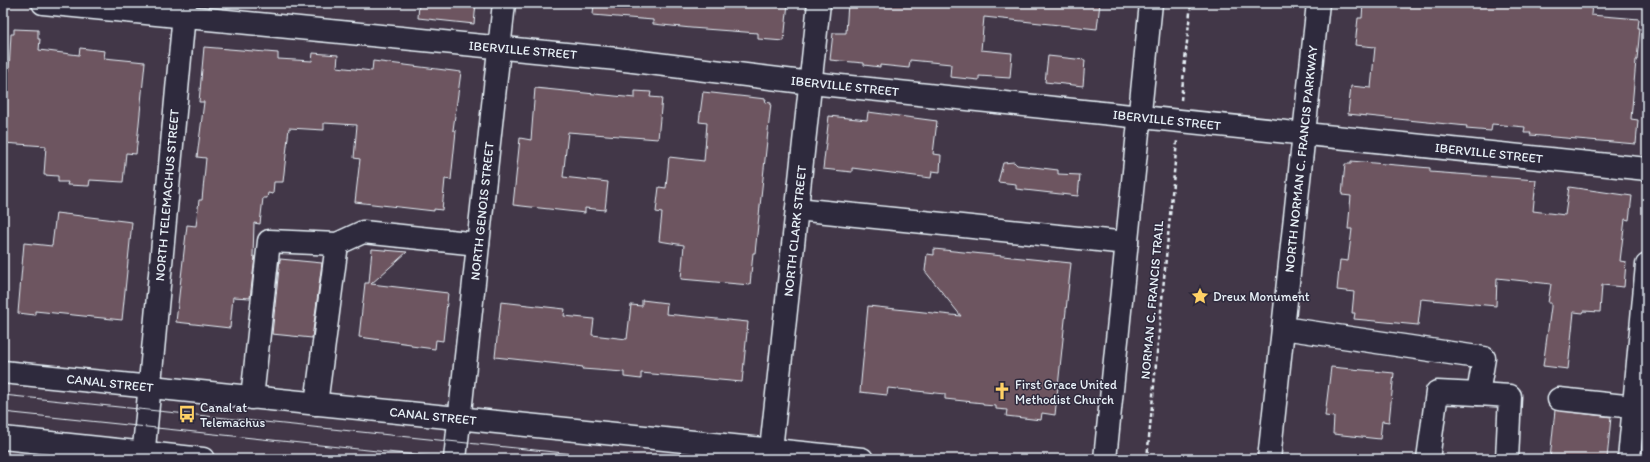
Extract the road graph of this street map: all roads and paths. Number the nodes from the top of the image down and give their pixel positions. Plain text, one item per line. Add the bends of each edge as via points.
1 (43, 3) edge
2 (504, 3) edge
3 (819, 3) edge
4 (1151, 3) edge
5 (1191, 3) edge
6 (1318, 3) edge
7 (184, 10) edge
8 (499, 48) junction
9 (811, 83) junction
10 (1180, 102) dead end
11 (1140, 117) junction
12 (1303, 134) junction
13 (1177, 143) dead end
14 (1647, 169) edge
15 (797, 209) junction
16 (1127, 243) junction
17 (337, 244) junction
18 (478, 244) junction
19 (1647, 265) edge
20 (1283, 328) junction
21 (3, 372) edge
22 (150, 387) junction
23 (1478, 394) junction
24 (252, 398) junction
25 (1558, 399) dead end
26 (316, 404) junction
27 (1634, 407) junction
28 (458, 419) junction
29 (3, 438) edge
30 (770, 455) edge
31 (144, 456) edge
32 (824, 457) edge
33 (203, 459) edge
34 (455, 459) edge
35 (862, 459) edge
36 (1105, 459) edge
37 (1147, 459) edge
38 (1269, 459) edge
39 (1428, 459) edge
40 (1507, 459) edge
41 (1629, 459) edge

1 - 7 street, IBERVILLE STREET
2 - 8 street, NORTH GENOIS STREET
3 - 9 street, NORTH CLARK STREET
4 - 11 street
5 - 10 path
6 - 12 street, NORTH NORMAN C. FRANCIS PARKWAY
7 - 8 street, IBERVILLE STREET
7 - 22 street, NORTH TELEMACHUS STREET
8 - 9 street, IBERVILLE STREET via 617,59
8 - 18 street, NORTH GENOIS STREET
9 - 11 street, IBERVILLE STREET
9 - 15 street, NORTH CLARK STREET
11 - 12 street, IBERVILLE STREET
11 - 16 street
12 - 14 street, IBERVILLE STREET
12 - 20 street, NORTH NORMAN C. FRANCIS PARKWAY
13 - 37 path, NORMAN C. FRANCIS TRAIL
15 - 16 street
15 - 30 street, NORTH CLARK STREET
16 - 36 street
17 - 18 street via 363,232
17 - 24 street via 269,241
17 - 26 street
18 - 28 street, NORTH GENOIS STREET
19 - 27 street
20 - 23 street via 1484,358
20 - 38 street, NORTH NORMAN C. FRANCIS PARKWAY
21 - 22 street, CANAL STREET
22 - 24 street, CANAL STREET
22 - 31 street, NORTH TELEMACHUS STREET
23 - 39 street via 1437,392
23 - 40 street via 1510,396
24 - 26 street, CANAL STREET
25 - 27 street
26 - 28 street, CANAL STREET
27 - 41 street
28 - 30 street, CANAL STREET
28 - 34 street, NORTH GENOIS STREET
29 - 31 street
30 - 32 street, CANAL STREET
31 - 33 street
32 - 35 street, CANAL STREET

